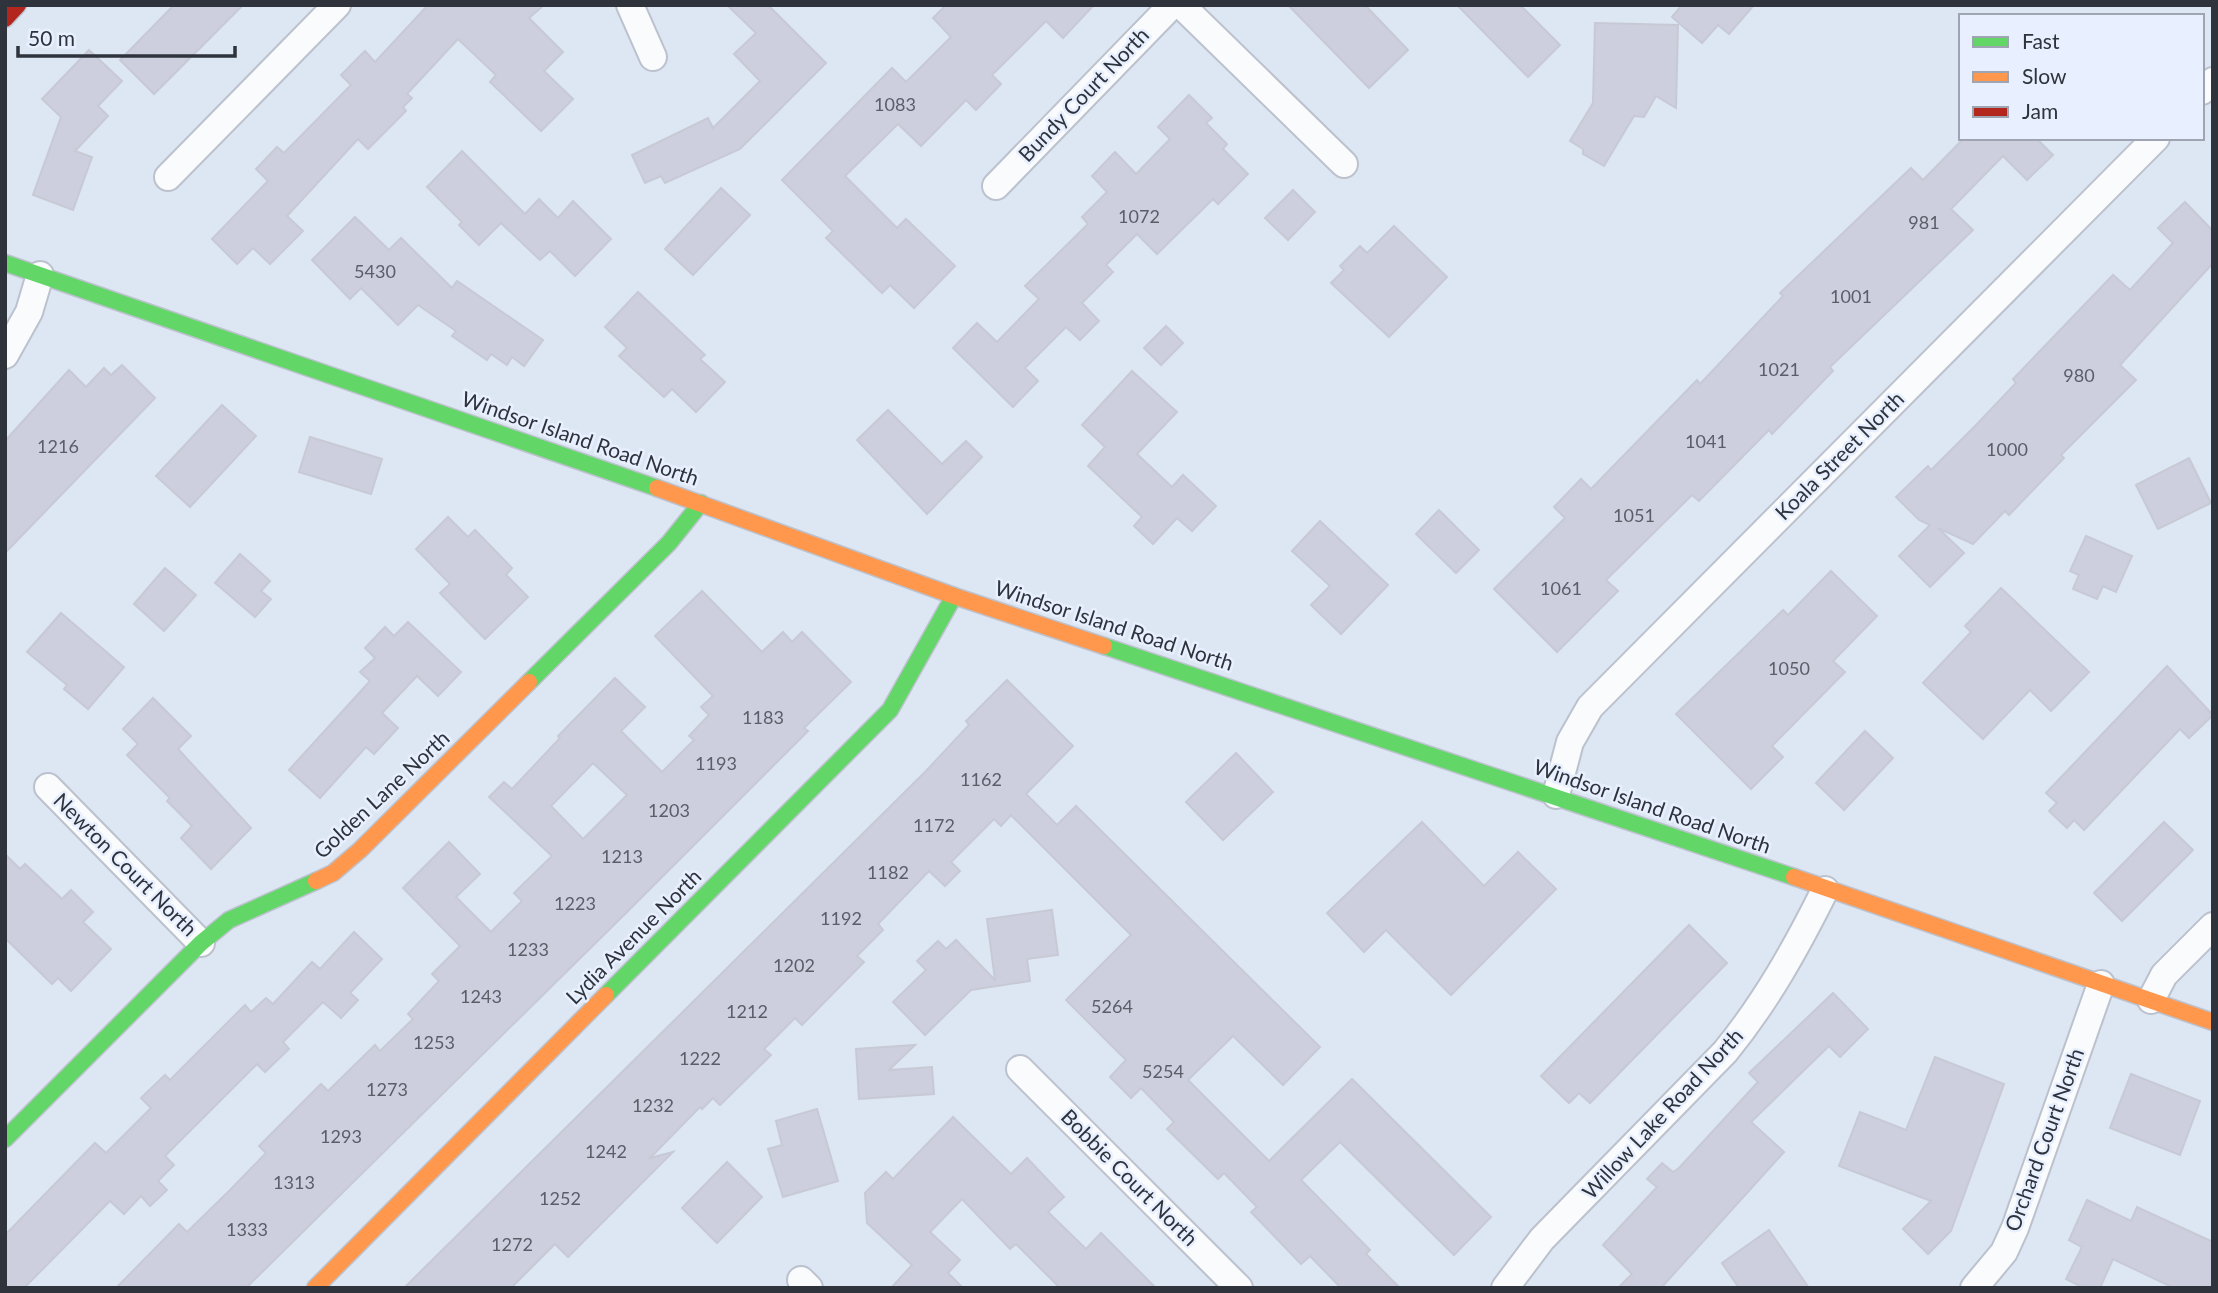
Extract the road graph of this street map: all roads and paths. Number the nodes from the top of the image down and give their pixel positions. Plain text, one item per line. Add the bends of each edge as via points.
1 (18, 5) edge
2 (337, 5) edge
3 (630, 5) edge
4 (1172, 5) edge
5 (1181, 5) edge
6 (5, 19) edge
7 (653, 57) dead end
8 (2154, 140) edge
9 (1344, 164) dead end
10 (168, 177) dead end
11 (996, 186) dead end
12 (5, 263) edge
13 (40, 275) junction
14 (5, 355) edge
15 (701, 503) junction
16 (954, 596) junction
17 (48, 787) dead end
18 (1556, 794) junction
19 (1825, 890) junction
20 (2213, 926) edge
21 (201, 943) junction
22 (2101, 984) junction
23 (2151, 1000) junction
24 (2213, 1022) edge
25 (1020, 1069) dead end
26 (5, 1139) edge
27 (315, 1288) edge
28 (1239, 1288) edge
29 (1504, 1288) edge
30 (1974, 1288) edge

1 - 6 street
2 - 10 street
3 - 7 street
4 - 11 street, Bundy Court North
5 - 9 street
8 - 18 street, Koala Street North via 1590,708 1570,742
12 - 13 street, Windsor Island Road North
13 - 14 street via 29,312
13 - 15 street, Windsor Island Road North
15 - 16 street, Windsor Island Road North
15 - 21 street, Golden Lane North via 669,543 333,873 229,920
16 - 18 street, Windsor Island Road North
16 - 27 street, Lydia Avenue North via 890,710
17 - 21 street, Newton Court North
18 - 19 street, Windsor Island Road North
19 - 22 street, Windsor Island Road North
19 - 29 street, Willow Lake Road North via 1792,955 1739,1035 1542,1240
20 - 23 street via 2164,975
21 - 26 street, Golden Lane North
22 - 23 street, Windsor Island Road North
22 - 30 street, Orchard Court North via 2015,1228 2004,1252
23 - 24 street, Windsor Island Road North
25 - 28 street, Bobbie Court North

